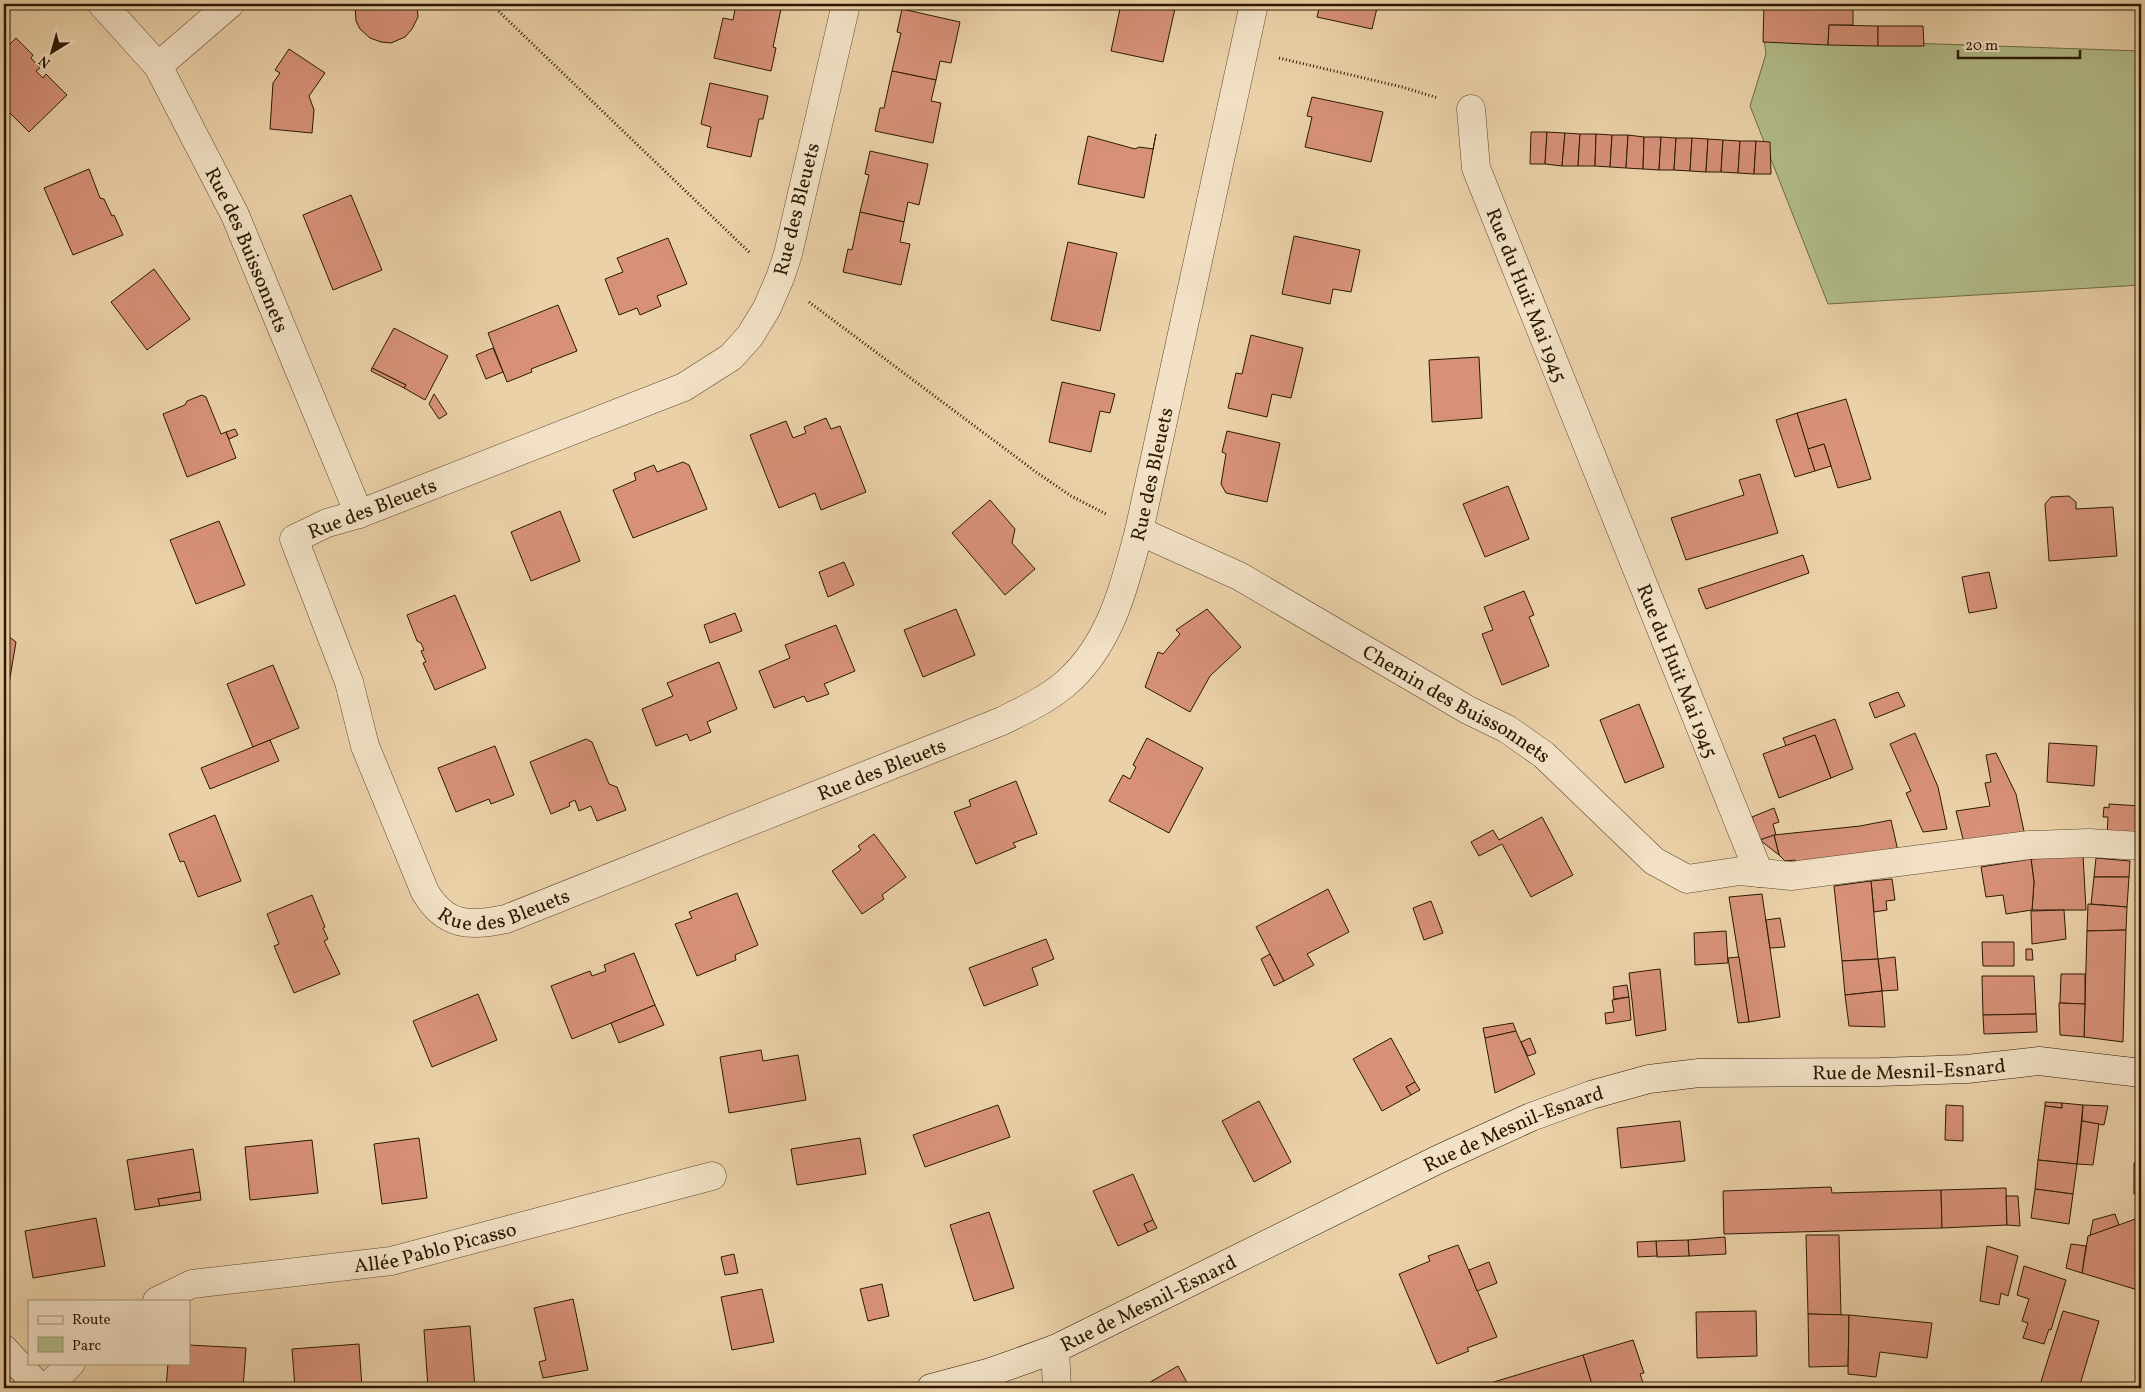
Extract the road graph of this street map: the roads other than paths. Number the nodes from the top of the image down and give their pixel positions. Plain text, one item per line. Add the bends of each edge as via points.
1 (102, 4) edge
2 (230, 4) edge
3 (846, 4) edge
4 (1254, 4) edge
5 (158, 66) junction
6 (1472, 109) dead end
7 (359, 514) junction
8 (1139, 531) junction
9 (2141, 846) edge
10 (1759, 873) junction
11 (2141, 1073) edge
12 (712, 1176) dead end
13 (159, 1300) edge
14 (4, 1349) edge
15 (1055, 1349) junction
16 (70, 1364) edge
17 (40, 1388) edge
18 (47, 1388) edge
19 (930, 1388) edge
20 (1057, 1388) edge

1 - 5 street, Rue des Buissonnets
2 - 5 street
3 - 7 street, Rue des Bleuets via 788,254 780,278 750,336 731,357 684,387
4 - 8 street, Rue des Bleuets
5 - 7 street, Rue des Buissonnets via 236,215
6 - 10 street, Rue du Huit Mai 1945 via 1476,168
7 - 8 street, Rue des Bleuets via 327,523 294,539 349,682 365,746 425,892 443,914 460,923 480,925 515,915 1038,704 1066,684 1092,655 1111,621 1126,583
8 - 10 street, Chemin des Buissonnets via 1239,576 1507,729 1544,755 1654,861 1687,879 1740,871
9 - 10 street via 2029,844 1791,876
11 - 15 street, Rue de Mesnil-Esnard via 2039,1061 1959,1070 1699,1073 1649,1079 1530,1117
12 - 13 street, Allée Pablo Picasso via 391,1261 192,1284
14 - 17 street
15 - 19 street, Rue de Mesnil-Esnard via 991,1372
15 - 20 street
16 - 18 street

